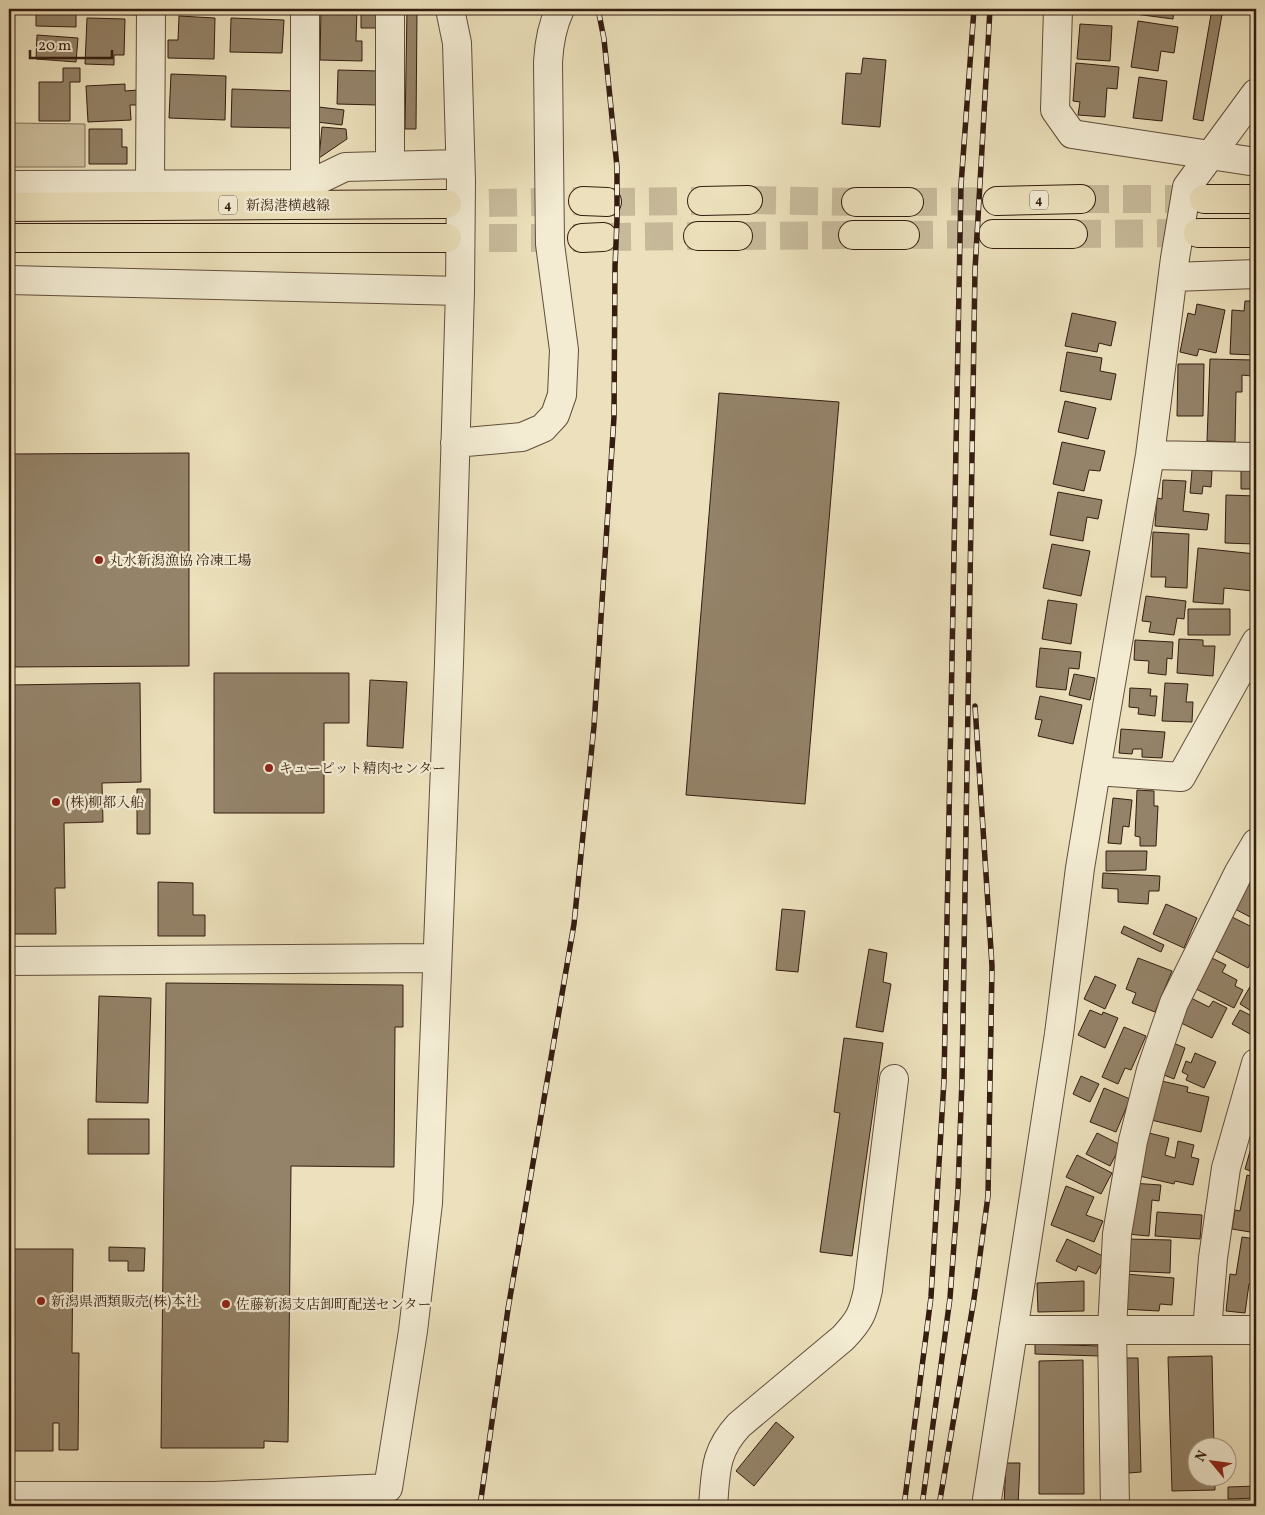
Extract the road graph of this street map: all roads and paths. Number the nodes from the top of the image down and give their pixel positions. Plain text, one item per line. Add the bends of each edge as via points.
1 (151, 9) edge
2 (305, 9) edge
3 (390, 9) edge
4 (450, 9) edge
5 (560, 9) edge
6 (1058, 9) edge
7 (1256, 93) edge
8 (1211, 155) junction
9 (1256, 162) edge
10 (460, 164) junction
11 (390, 166) junction
12 (150, 184) junction
13 (306, 184) junction
14 (9, 185) edge
15 (1080, 199) tunnel mouth
16 (1204, 199) tunnel mouth
17 (1256, 199) edge
18 (748, 200) tunnel mouth
19 (702, 201) tunnel mouth
20 (997, 201) tunnel mouth
21 (856, 202) tunnel mouth
22 (909, 202) tunnel mouth
23 (447, 204) tunnel mouth
24 (9, 206) edge
25 (1198, 233) tunnel mouth
26 (1256, 233) edge
27 (905, 234) tunnel mouth
28 (993, 234) tunnel mouth
29 (1073, 234) tunnel mouth
30 (853, 235) tunnel mouth
31 (698, 236) tunnel mouth
32 (738, 236) tunnel mouth
33 (9, 238) edge
34 (447, 238) tunnel mouth
35 (1256, 274) edge
36 (1173, 277) junction
37 (9, 280) edge
38 (460, 291) junction
39 (455, 443) junction
40 (1150, 455) junction
41 (1256, 457) edge
42 (1256, 642) edge
43 (1096, 771) junction
44 (1256, 842) edge
45 (437, 958) junction
46 (9, 961) edge
47 (1256, 1063) edge
48 (894, 1079) dead end
49 (1112, 1329) junction
50 (1013, 1330) junction
51 (1207, 1330) junction
52 (1256, 1330) edge
53 (9, 1496) edge
54 (84, 1501) edge
55 (214, 1501) edge
56 (713, 1506) edge
57 (986, 1506) edge
58 (1115, 1506) edge

1 - 12 street
2 - 13 street
3 - 11 street
4 - 10 street via 457,43
5 - 39 street via 553,24 548,62 550,244 564,350 562,395 555,415 543,428 522,437
6 - 8 street via 1055,110 1072,134
7 - 8 street
8 - 9 street
8 - 36 street via 1187,187
10 - 11 street
10 - 38 street
11 - 13 street via 345,167
12 - 13 street
12 - 14 street
15 - 20 main road, 4
16 - 17 main road
18 - 19 main road
21 - 22 main road
23 - 24 main road, 新潟港横越線 / 4
25 - 26 main road
27 - 30 main road
28 - 29 main road
31 - 32 main road
33 - 34 main road
35 - 36 street
36 - 40 street
37 - 38 street
38 - 39 street
39 - 45 street
40 - 41 street
40 - 43 street
42 - 43 street via 1181,777
43 - 50 street
44 - 49 street via 1174,1003 1151,1070 1133,1140 1118,1234
45 - 46 street
45 - 55 street via 428,1204 413,1331 388,1488
47 - 51 street via 1226,1168 1212,1258
48 - 56 street via 863,1312 843,1338 728,1437 716,1467
49 - 50 street
49 - 51 street
49 - 58 street
50 - 57 street
51 - 52 street
53 - 54 street
54 - 55 street

